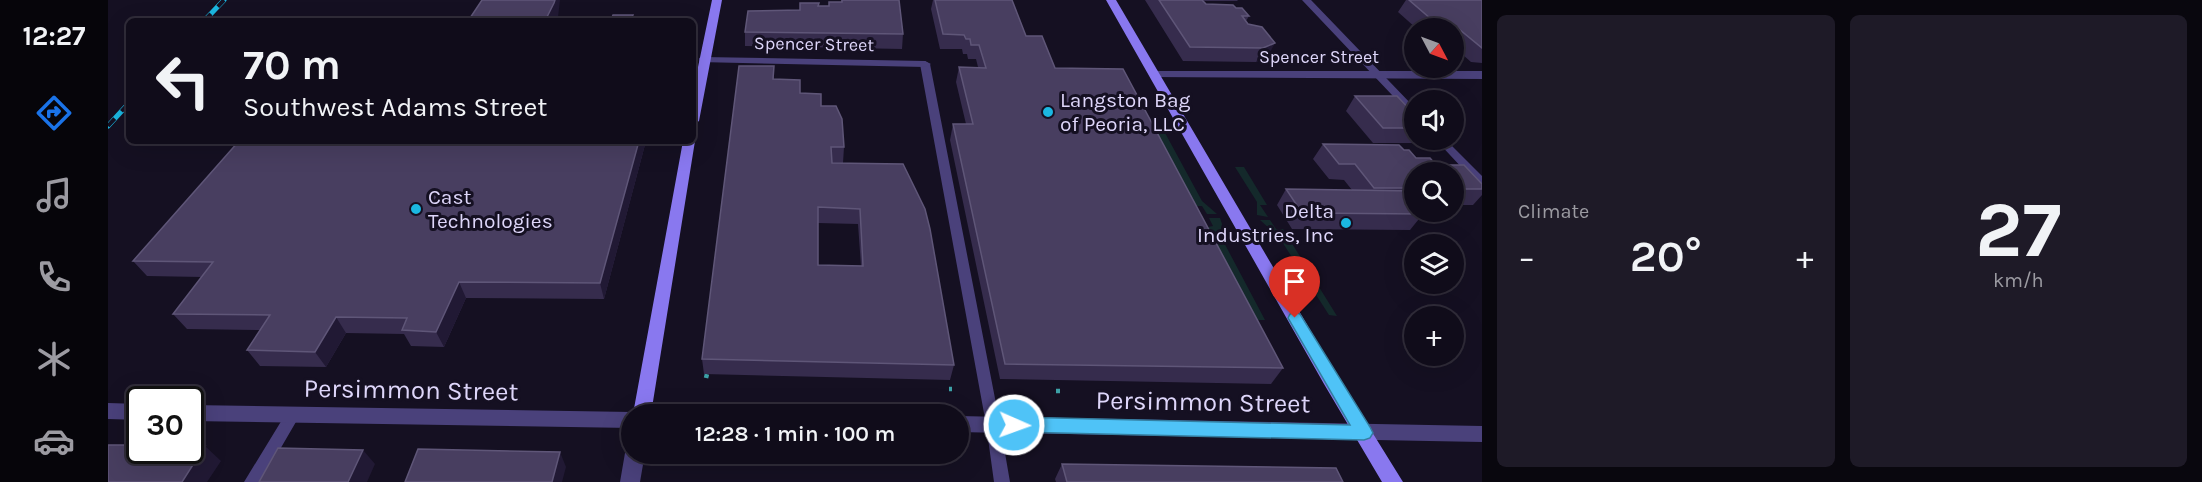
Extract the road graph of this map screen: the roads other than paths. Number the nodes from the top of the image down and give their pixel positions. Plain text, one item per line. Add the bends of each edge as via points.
1 (717, 0) edge
2 (1111, 0) edge
3 (1306, 0) edge
4 (704, 60) junction
5 (925, 64) joint
6 (1156, 75) junction
7 (1379, 75) junction
8 (1482, 75) edge
9 (1404, 101) edge
10 (696, 104) edge
11 (689, 144) edge
12 (1451, 150) edge
13 (1482, 182) edge
14 (644, 404) edge
15 (108, 411) edge
16 (126, 412) edge
17 (204, 413) edge
18 (293, 415) junction
19 (621, 420) edge
20 (969, 424) edge
21 (993, 424) junction
22 (1364, 433) junction
23 (1482, 434) edge
24 (633, 464) edge
25 (252, 482) edge
26 (630, 482) edge
27 (1002, 482) edge
28 (1393, 482) edge

1 - 4 main road
2 - 6 main road
3 - 7 lane
4 - 5 street, Spencer Street
4 - 10 main road
5 - 21 lane
6 - 7 street, Spencer Street
6 - 22 main road
7 - 8 street, Spencer Street
7 - 9 lane
11 - 14 main road
12 - 13 lane
15 - 16 street
17 - 18 street, Persimmon Street
18 - 19 street, Persimmon Street
18 - 25 lane
20 - 21 street, Persimmon Street
21 - 22 street, Persimmon Street
21 - 27 lane
22 - 23 street, Persimmon Street
22 - 28 main road
24 - 26 street

